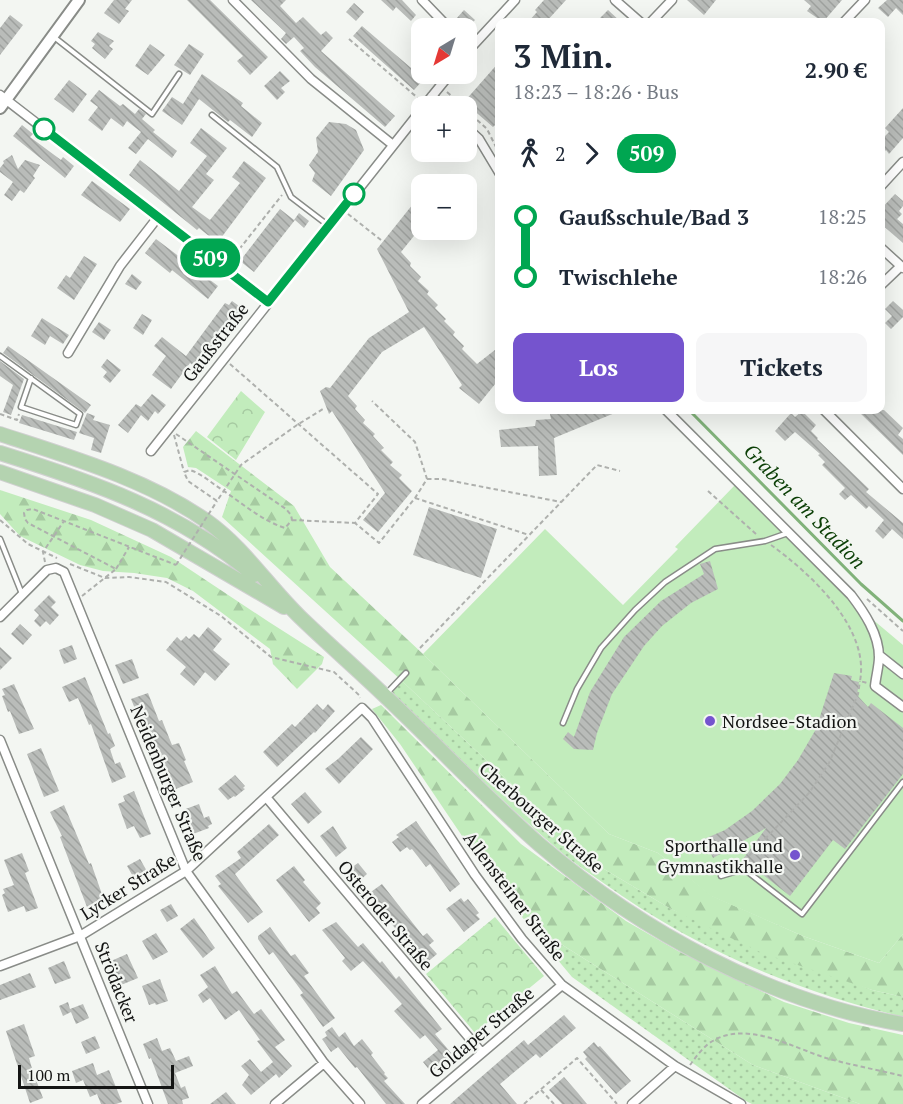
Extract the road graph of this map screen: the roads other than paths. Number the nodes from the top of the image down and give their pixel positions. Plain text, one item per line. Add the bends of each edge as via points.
1 (79, 0) edge
2 (233, 0) edge
3 (422, 0) edge
4 (515, 0) edge
5 (615, 0) edge
6 (672, 0) edge
7 (865, 0) edge
8 (439, 18) edge
9 (498, 18) edge
10 (635, 18) edge
11 (655, 18) edge
12 (848, 18) edge
13 (495, 21) edge
14 (53, 36) junction
15 (477, 40) edge
16 (179, 74) dead end
17 (442, 84) edge
18 (432, 96) edge
19 (2, 101) edge
20 (212, 115) dead end
21 (411, 123) edge
22 (477, 137) edge
23 (393, 145) junction
24 (903, 162) edge
25 (495, 166) edge
26 (885, 182) edge
27 (158, 217) junction
28 (329, 226) junction
29 (885, 252) edge
30 (902, 267) edge
31 (885, 282) edge
32 (268, 302) junction
33 (68, 353) dead end
34 (0, 356) edge
35 (31, 378) junction
36 (670, 414) edge
37 (828, 414) edge
38 (0, 434) edge
39 (151, 451) dead end
40 (0, 453) edge
41 (0, 472) edge
42 (903, 489) edge
43 (788, 533) junction
44 (0, 539) edge
45 (22, 595) junction
46 (297, 615) junction
47 (0, 617) edge
48 (879, 655) junction
49 (406, 673) dead end
50 (903, 674) edge
51 (385, 695) junction
52 (903, 707) edge
53 (362, 708) joint
54 (563, 723) dead end
55 (0, 740) edge
56 (903, 782) edge
57 (266, 797) junction
58 (186, 871) junction
59 (721, 876) dead end
60 (80, 936) junction
61 (0, 966) edge
62 (562, 985) junction
63 (903, 1024) edge
64 (482, 1053) junction
65 (324, 1063) junction
66 (675, 1066) junction
67 (148, 1104) edge
68 (274, 1104) edge
69 (360, 1104) edge
70 (422, 1104) edge
71 (632, 1104) edge
72 (741, 1104) edge

1 - 14 street
2 - 23 street via 311,79
3 - 8 street
4 - 9 street
5 - 10 street
6 - 11 street
7 - 12 street
13 - 15 street
14 - 16 lane via 152,114
14 - 19 street
17 - 18 street, Gaußstraße
19 - 27 street
20 - 28 lane via 277,167 291,197
21 - 23 street, Gaußstraße
22 - 25 street
23 - 28 street, Gaußstraße
24 - 26 street
27 - 32 street
27 - 33 street via 120,266
28 - 32 street, Gaußstraße
29 - 30 street
30 - 31 street
32 - 39 street, Gaußstraße
34 - 35 lane
35 - 35 lane via 80,414 76,424 21,407
36 - 43 street
37 - 42 street
38 - 46 main road, Cherbourger Straße via 131,481 191,511 232,541
40 - 46 main road via 93,483 168,517 229,555
41 - 46 main road, Cherbourger Straße via 95,505 152,530
43 - 48 street via 851,595 864,613
43 - 54 lane via 715,549 665,582 601,648
44 - 45 lane
45 - 47 street
45 - 58 street, Neidenburger Straße via 47,570 56,568 64,572
46 - 51 main road, Cherbourger Straße
48 - 50 street
48 - 52 street via 875,686
49 - 51 lane
51 - 63 main road, Cherbourger Straße via 540,845 590,885 645,921 766,984
53 - 57 street, Lycker Straße
53 - 62 street, Allensteiner Straße via 482,884
55 - 60 street, Strödacker
56 - 59 lane via 802,914 744,869
57 - 58 street, Lycker Straße
57 - 64 street, Osteroder Straße
58 - 60 street, Lycker Straße
58 - 65 street, Neidenburger Straße
60 - 61 street, Lycker Straße
60 - 67 street, Strödacker
62 - 64 street, Goldaper Straße
62 - 66 street, Allensteiner Straße
64 - 70 street, Goldaper Straße
65 - 68 street
65 - 69 street, Neidenburger Straße
66 - 71 street
66 - 72 street, Allensteiner Straße

